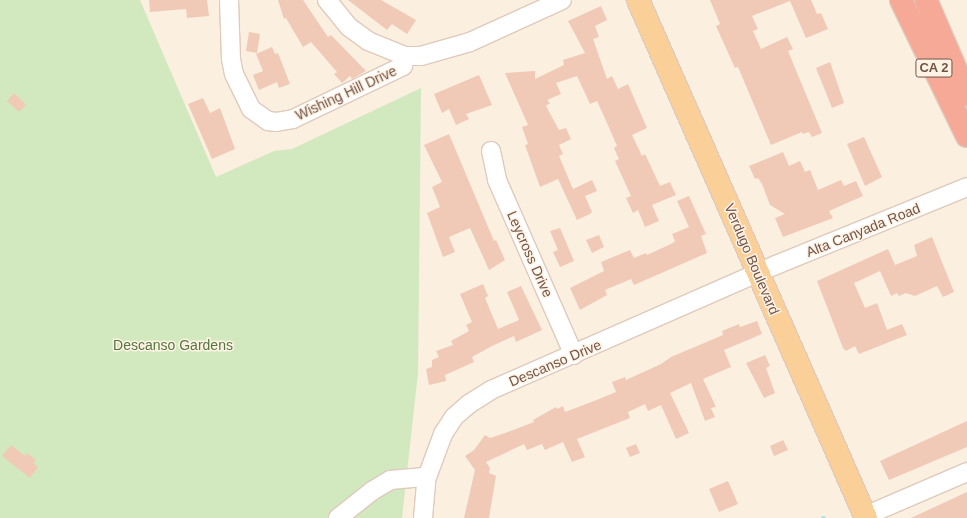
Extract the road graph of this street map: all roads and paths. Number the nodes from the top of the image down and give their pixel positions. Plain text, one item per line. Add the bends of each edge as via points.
1 (229, 0) edge
2 (327, 0) edge
3 (562, 0) edge
4 (638, 0) edge
5 (902, 0) edge
6 (926, 0) edge
7 (405, 56) junction
8 (967, 95) edge
9 (967, 136) edge
10 (491, 151) dead end
11 (967, 187) edge
12 (759, 274) junction
13 (574, 355) junction
14 (967, 472) edge
15 (427, 477) junction
16 (866, 517) edge
17 (338, 518) edge
18 (423, 518) edge

1 - 7 street, Wishing Hill Drive via 234,74 252,109 268,121 293,119 403,66
2 - 7 street via 358,34 378,46
3 - 7 street, Wishing Hill Drive via 470,42 433,54
4 - 12 main road, Verdugo Boulevard
5 - 9 highway, CA 2
6 - 8 highway
10 - 13 street, Leycross Drive via 497,180
11 - 12 street, Alta Canyada Road
12 - 13 street, Descanso Drive
12 - 16 main road, Verdugo Boulevard
13 - 15 street, Descanso Drive via 491,390 469,404 454,418 443,434
14 - 16 street
15 - 17 street via 390,480
15 - 18 street, Descanso Drive

